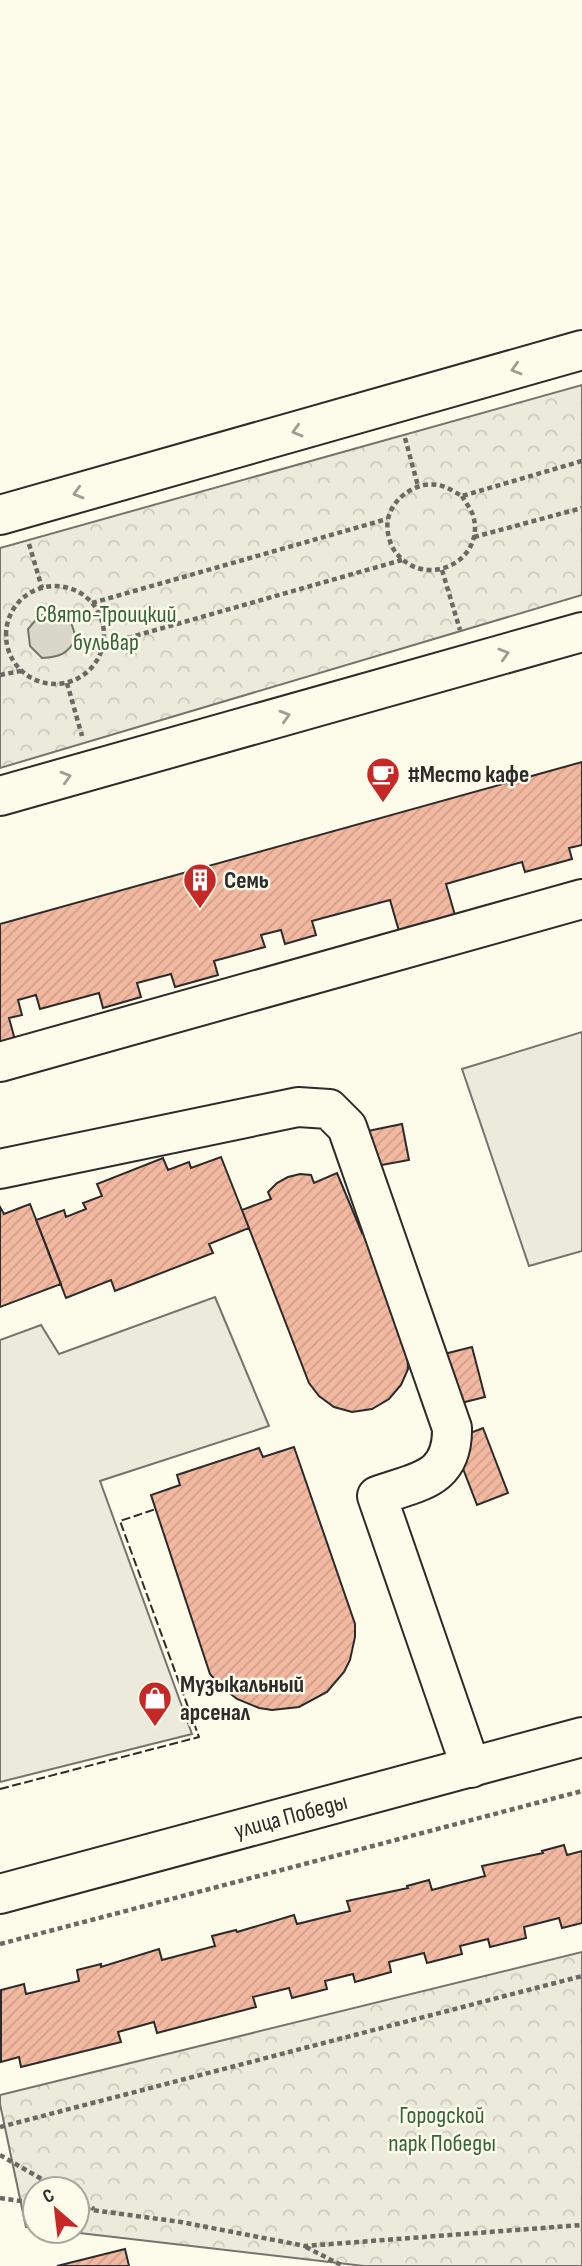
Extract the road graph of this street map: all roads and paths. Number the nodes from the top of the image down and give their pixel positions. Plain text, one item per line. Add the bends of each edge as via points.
1 (582, 350) edge
2 (396, 403) junction
3 (582, 461) edge
4 (418, 486) junction
5 (461, 496) junction
6 (582, 508) edge
7 (0, 515) edge
8 (388, 519) junction
9 (474, 537) junction
10 (402, 561) junction
11 (442, 570) junction
12 (92, 603) junction
13 (8, 624) junction
14 (0, 626) edge
15 (582, 632) edge
16 (103, 645) junction
17 (470, 664) junction
18 (21, 671) junction
19 (0, 675) edge
20 (68, 683) junction
21 (92, 770) junction
22 (0, 796) edge
23 (582, 899) edge
24 (0, 1062) edge
25 (0, 1169) edge
26 (582, 1737) edge
27 (471, 1768) junction
28 (582, 1791) edge
29 (0, 1894) edge
30 (0, 1944) edge
31 (582, 1976) edge
32 (0, 2127) edge
33 (0, 2155) edge
34 (35, 2175) edge
35 (0, 2198) edge
36 (21, 2201) edge
37 (91, 2207) edge
38 (91, 2210) edge
39 (97, 2211) junction
40 (582, 2225) edge
41 (305, 2246) junction
42 (343, 2266) edge

1 -> 2 street
2 - 4 path
2 -> 7 street
3 - 5 path
4 - 5 path via 441,485
4 - 8 path via 398,498
5 - 9 path via 473,515
6 - 9 path
8 - 10 path via 389,542
8 - 12 path
9 - 11 path via 462,558
10 - 11 path via 421,570
10 - 16 path
11 - 17 path
12 - 13 path via 69,588 43,588 20,601
12 - 16 path via 104,630
13 - 14 path
13 - 18 path via 6,640
17 -> 15 street
16 - 20 path via 91,669
21 -> 17 street
18 - 19 path
18 - 20 path via 35,680
20 - 21 path
22 -> 21 street
23 - 24 street
25 - 27 street via 298,1107 329,1109 347,1127 452,1428 447,1462 429,1477 377,1496
26 - 27 street, улица Победы
27 - 29 street, улица Победы
28 - 30 path
31 - 32 path
33 - 34 path
35 - 36 path
37 - 39 path
38 - 39 path
39 - 41 path
40 - 41 path
41 - 42 path

